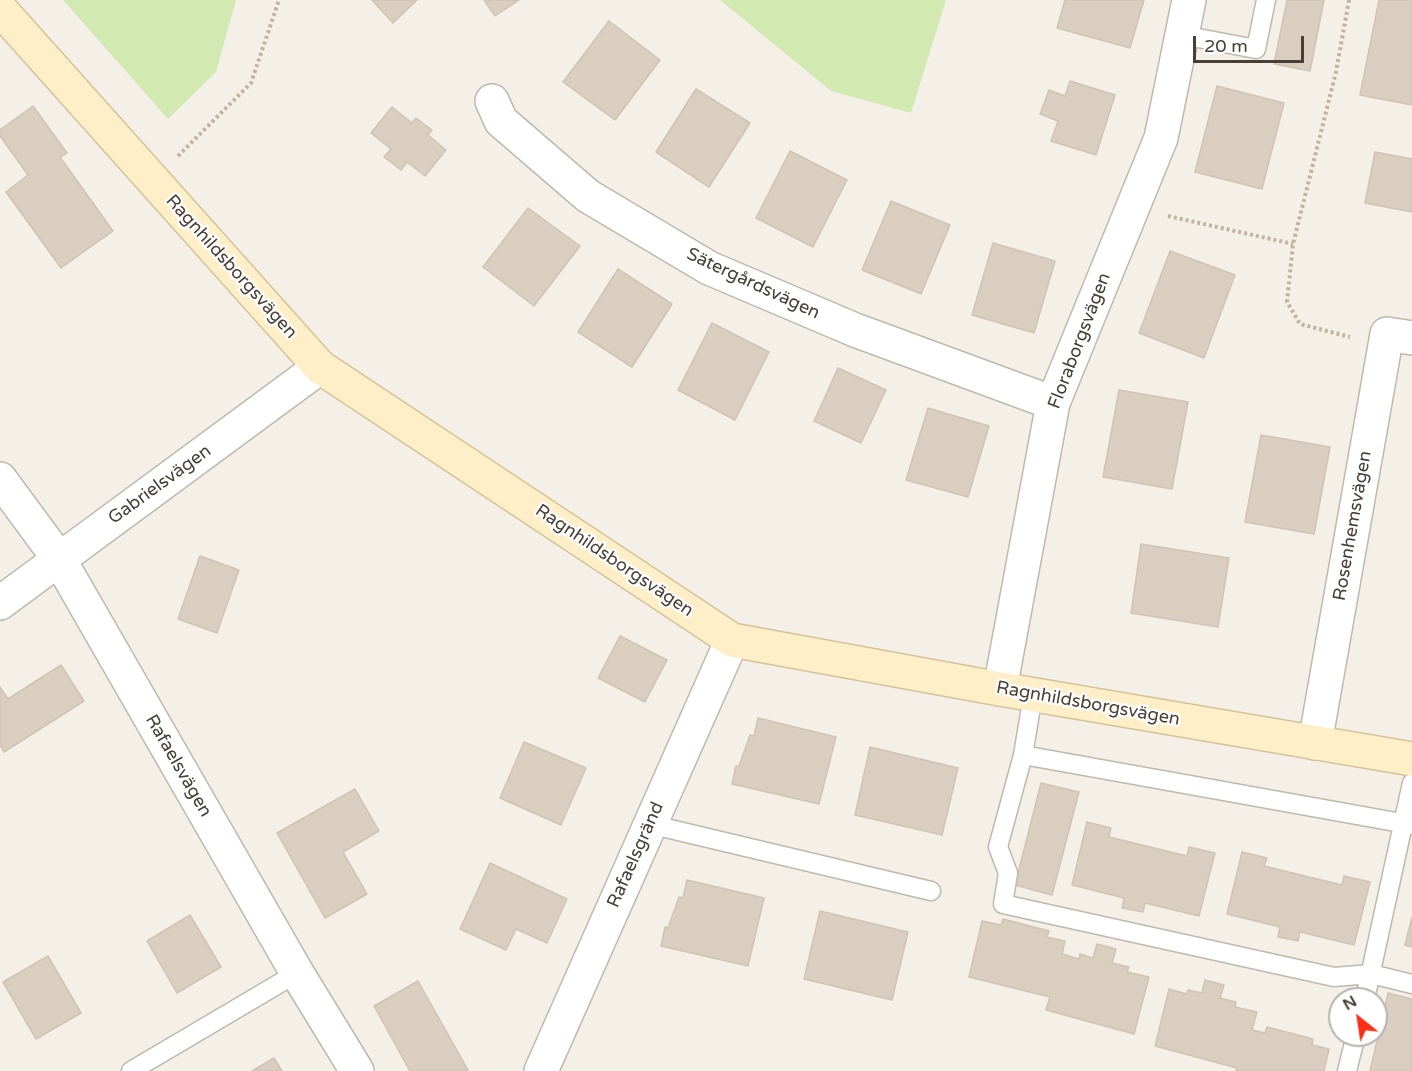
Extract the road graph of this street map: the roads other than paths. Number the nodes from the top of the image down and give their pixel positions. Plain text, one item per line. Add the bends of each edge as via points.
1 (1189, 0) edge
2 (1266, 0) edge
3 (0, 9) edge
4 (1182, 35) junction
5 (492, 101) dead end
6 (1399, 342) edge
7 (320, 367) junction
8 (1053, 403) junction
9 (0, 479) edge
10 (59, 559) junction
11 (0, 603) edge
12 (732, 640) junction
13 (1000, 689) junction
14 (1033, 695) junction
15 (1315, 743) junction
16 (1023, 755) junction
17 (1412, 759) edge
18 (1412, 783) edge
19 (649, 824) junction
20 (1408, 824) edge
21 (931, 891) dead end
22 (297, 973) junction
23 (1371, 974) junction
24 (1412, 984) edge
25 (1368, 987) edge
26 (1353, 1047) edge
27 (131, 1071) edge
28 (357, 1071) edge
29 (541, 1071) edge
30 (1347, 1071) edge

1 - 4 street, Floraborgsvägen
2 - 4 lane via 1256,50
3 - 7 street, Ragnhildsborgsvägen
4 - 8 street, Floraborgsvägen via 1161,138
5 - 8 street, Sätergårdsvägen via 501,121 588,196 709,268 855,330
6 - 15 street, Rosenhemsvägen
7 - 10 street, Gabrielsvägen
7 - 12 street, Ragnhildsborgsvägen
8 - 13 street, Floraborgsvägen
9 - 10 street, Rafaelsvägen
10 - 11 street, Gabrielsvägen
10 - 22 street, Rafaelsvägen
12 - 13 street, Ragnhildsborgsvägen
12 - 19 street, Rafaelsgränd
13 - 14 street, Ragnhildsborgsvägen
14 - 15 street, Ragnhildsborgsvägen
14 - 16 lane
15 - 17 street, Ragnhildsborgsvägen
16 - 20 lane
16 - 23 lane via 998,847 1008,873 1003,904 1334,977
18 - 20 lane
19 - 21 lane
19 - 29 street, Rafaelsgränd
20 - 23 lane
22 - 27 lane
22 - 28 street, Rafaelsvägen
23 - 24 lane
23 - 25 lane
26 - 30 lane

